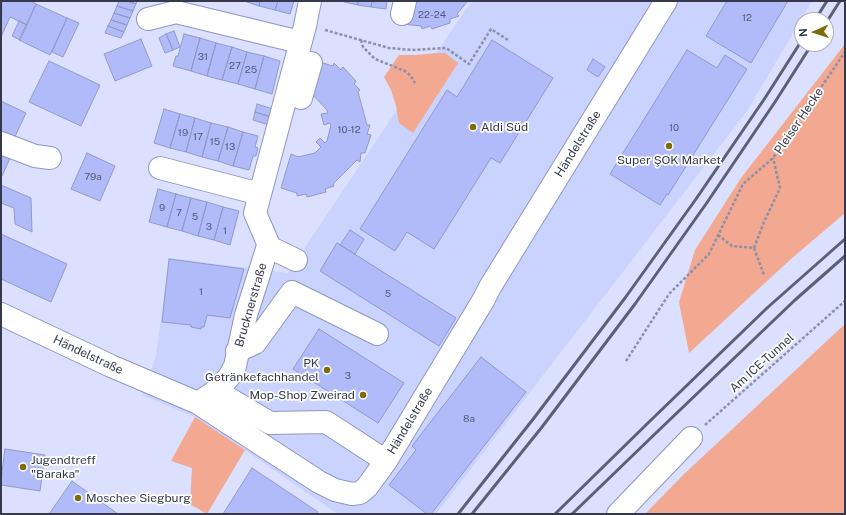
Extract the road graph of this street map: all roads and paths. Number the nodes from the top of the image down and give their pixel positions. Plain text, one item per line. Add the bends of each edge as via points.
1 (310, 1) edge
2 (666, 1) edge
3 (148, 19) dead end
4 (302, 34) junction
5 (361, 40) junction
6 (508, 40) dead end
7 (845, 52) edge
8 (310, 63) dead end
9 (415, 83) dead end
10 (281, 115) junction
11 (1, 143) edge
12 (50, 158) dead end
13 (773, 158) junction
14 (160, 168) dead end
15 (260, 194) junction
16 (718, 235) junction
17 (754, 248) junction
18 (267, 249) junction
19 (296, 260) dead end
20 (764, 275) dead end
21 (845, 301) edge
22 (1, 314) edge
23 (377, 334) dead end
24 (238, 351) junction
25 (626, 361) dead end
26 (216, 391) junction
27 (198, 403) junction
28 (692, 438) joint
29 (386, 461) junction
30 (618, 514) edge

1 - 4 street, Brucknerstraße
2 - 29 street, Händelstraße
3 - 4 street via 176,12
4 - 5 path
4 - 10 street, Brucknerstraße
5 - 6 path via 389,48 446,48 469,64 491,29
5 - 9 path via 375,59 405,71
7 - 13 path, Pleiser Hecke
8 - 10 street via 301,99 297,106
10 - 15 street, Brucknerstraße
11 - 12 street via 35,156
13 - 16 path, Pleiser Hecke via 743,184
13 - 17 path via 780,188
14 - 15 street
15 - 18 street, Brucknerstraße via 255,213 268,242
16 - 17 path via 732,246
16 - 25 path, Pleiser Hecke via 709,254 669,294
17 - 20 path
18 - 19 street via 273,249
18 - 24 street, Brucknerstraße via 246,315
21 - 28 path, Am ICE-Tunnel
22 - 27 street, Händelstraße via 111,366
23 - 24 street via 292,292 254,343
24 - 26 street, Brucknerstraße via 229,377
26 - 27 street, Brucknerstraße
26 - 29 street via 270,423 326,422
27 - 29 street, Händelstraße via 335,490 360,493
28 - 30 street

